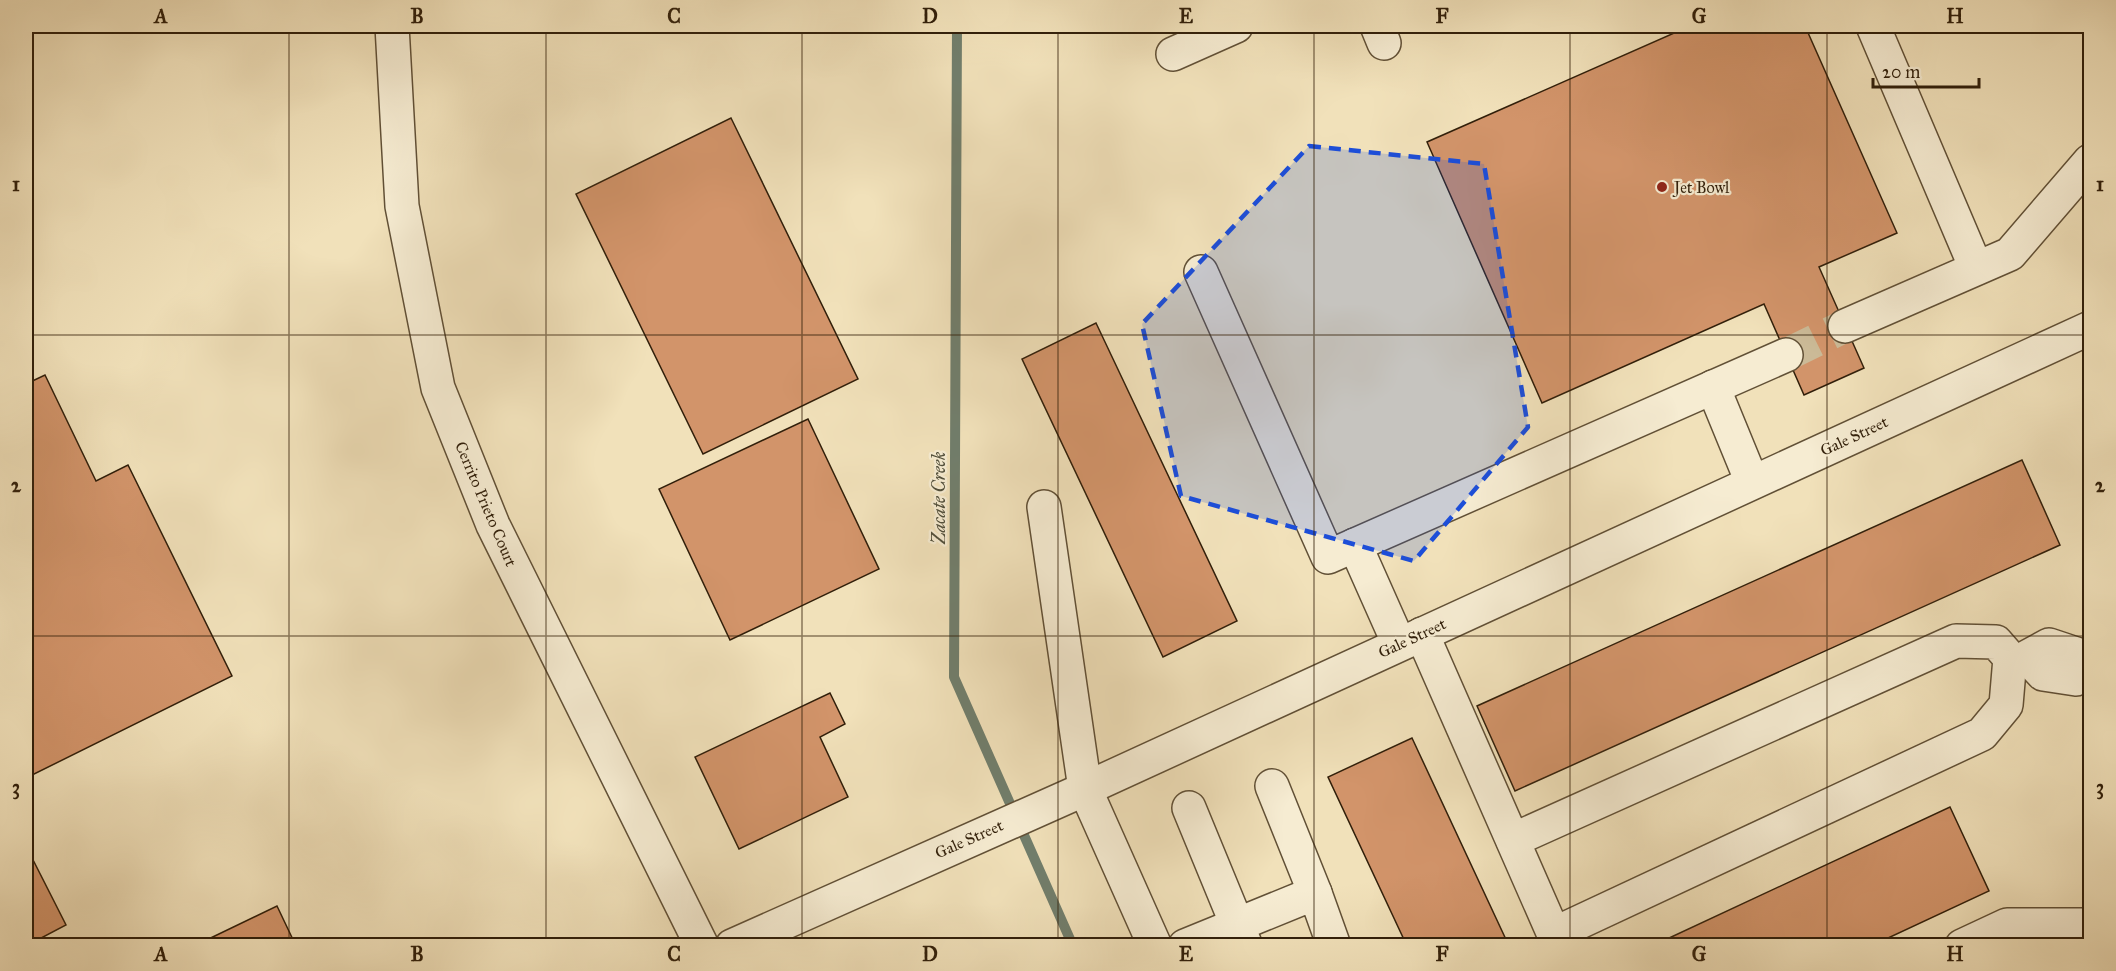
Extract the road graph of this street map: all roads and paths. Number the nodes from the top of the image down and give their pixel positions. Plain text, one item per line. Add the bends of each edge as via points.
1 (392, 26) edge
2 (1236, 26) edge
3 (1873, 26) edge
4 (1173, 54) dead end
5 (2091, 161) edge
6 (1976, 268) junction
7 (1201, 272) dead end
8 (1845, 326) tunnel mouth
9 (2091, 328) edge
10 (1786, 355) tunnel mouth
11 (1713, 387) junction
12 (1752, 482) junction
13 (1044, 507) dead end
14 (1355, 545) junction
15 (1410, 639) junction
16 (2018, 657) junction
17 (2090, 671) edge
18 (1272, 786) dead end
19 (1075, 793) junction
20 (1189, 808) dead end
21 (1513, 840) junction
22 (1315, 893) junction
23 (2091, 925) edge
24 (791, 933) edge
25 (1241, 935) edge
26 (1557, 940) edge
27 (702, 945) edge
28 (732, 945) edge
29 (1155, 945) edge
30 (1185, 945) edge
31 (1334, 945) edge
32 (1962, 945) edge

1 - 27 street, Cerrito Prieto Court via 402,206 438,388 492,525
2 - 4 street
3 - 6 street
5 - 6 street via 2010,254
6 - 8 street
7 - 14 street via 1328,557
9 - 12 street, Gale Street
10 - 11 street
11 - 12 street
11 - 14 street
12 - 15 street, Gale Street
13 - 19 street
14 - 15 street
15 - 19 street, Gale Street
15 - 21 street
16 - 17 street via 2049,645 2076,654
16 - 21 street via 1996,642 1956,641
16 - 26 street via 2006,705 1982,734
18 - 22 street
19 - 24 street, Gale Street via 958,844
19 - 29 street
20 - 25 street
21 - 26 street
22 - 25 street
22 - 31 street
23 - 32 street via 2007,925
24 - 28 street, Gale Street
25 - 30 street

